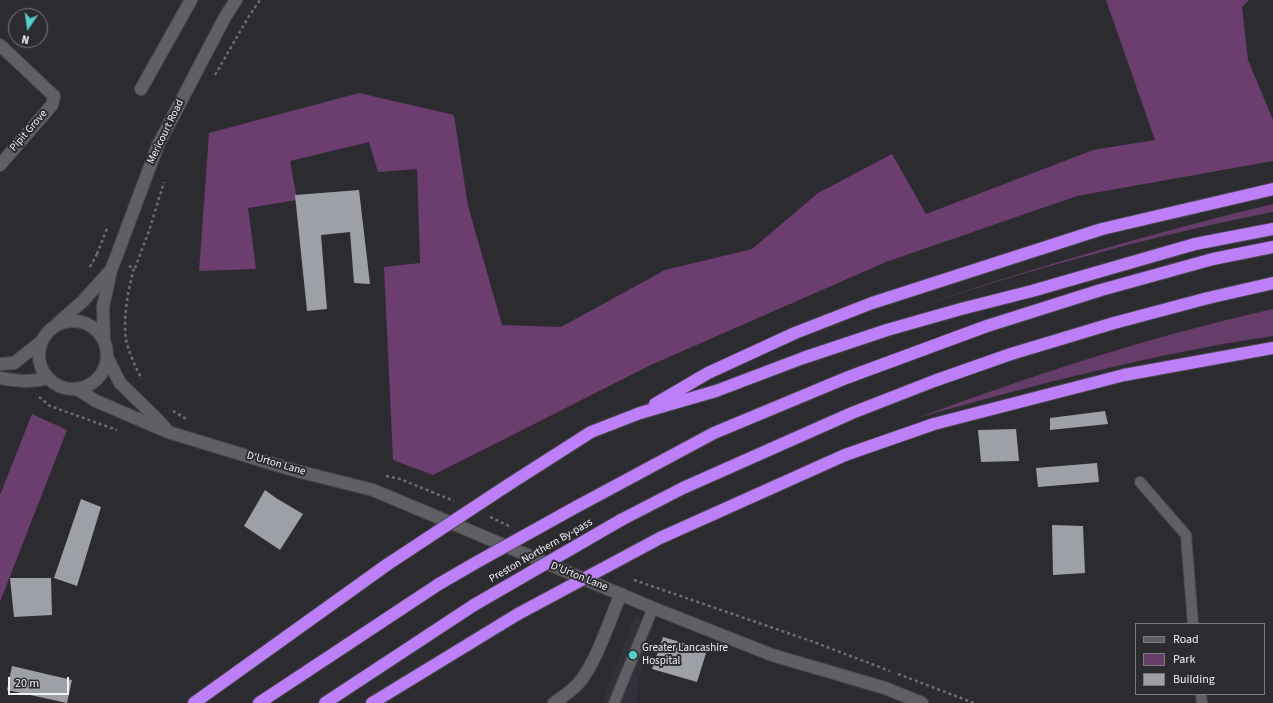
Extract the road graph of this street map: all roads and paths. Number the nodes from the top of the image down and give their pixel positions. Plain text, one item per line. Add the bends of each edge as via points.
1 (191, 0) edge
2 (236, 0) edge
3 (260, 0) edge
4 (0, 45) edge
5 (215, 76) dead end
6 (141, 89) dead end
7 (0, 165) edge
8 (164, 179) dead end
9 (1273, 189) edge
10 (1273, 228) edge
11 (1273, 247) edge
12 (113, 265) junction
13 (134, 268) junction
14 (87, 272) dead end
15 (1273, 282) edge
16 (54, 326) junction
17 (104, 340) junction
18 (42, 342) junction
19 (1273, 348) edge
20 (108, 359) junction
21 (0, 364) edge
22 (0, 378) edge
23 (48, 378) junction
24 (146, 384) dead end
25 (77, 389) junction
26 (172, 410) dead end
27 (640, 413) junction
28 (192, 422) dead end
29 (168, 432) junction
30 (379, 474) dead end
31 (1140, 482) dead end
32 (457, 503) dead end
33 (485, 515) dead end
34 (513, 528) dead end
35 (632, 580) dead end
36 (621, 594) junction
37 (653, 608) junction
38 (1193, 623) edge
39 (617, 700) edge
40 (194, 703) edge
41 (259, 703) edge
42 (325, 703) edge
43 (372, 703) edge
44 (554, 703) edge
45 (922, 703) edge
46 (974, 703) edge

1 - 6 street
2 - 12 street, Mericourt Road via 158,145
3 - 5 path
4 - 7 street, Pipit Grove via 54,96 52,105
8 - 13 path via 149,231
9 - 27 highway via 1102,229 872,302 795,333 708,373
10 - 27 highway via 1195,244 887,330 716,391
11 - 41 highway, Preston Northern By-pass, bridge via 1213,259 1101,290 987,326 846,378 714,433 439,584
12 - 13 path
12 - 14 path via 97,254
12 - 16 street, Mericourt Road via 83,300
12 - 17 street, Mericourt Road via 103,307
13 - 24 path via 125,315 126,340 141,378
15 - 42 highway, Preston Northern By-pass, bridge via 1114,323 1011,354 845,416 683,488 621,520 474,605
16 - 17 street via 63,322 82,322 91,325
16 - 18 street
17 - 20 street
18 - 21 street via 14,363
18 - 23 street via 39,351 40,361 42,370
19 - 43 highway, bridge via 1124,375 934,424 845,456 660,538 518,614
20 - 25 street via 100,377 93,383
20 - 29 street via 120,383
22 - 23 street via 36,382
23 - 25 street via 65,388
25 - 29 street, D'Urton Lane via 96,401
26 - 28 path
27 - 40 highway, bridge via 590,432 508,485 388,564
29 - 36 street, D'Urton Lane via 293,470 373,490
30 - 32 path
31 - 38 lane via 1186,535
33 - 34 path
35 - 46 path via 811,641
36 - 37 street, D'Urton Lane
36 - 44 street via 593,660 582,679
37 - 39 lane
37 - 45 street, D'Urton Lane via 772,655 885,688

